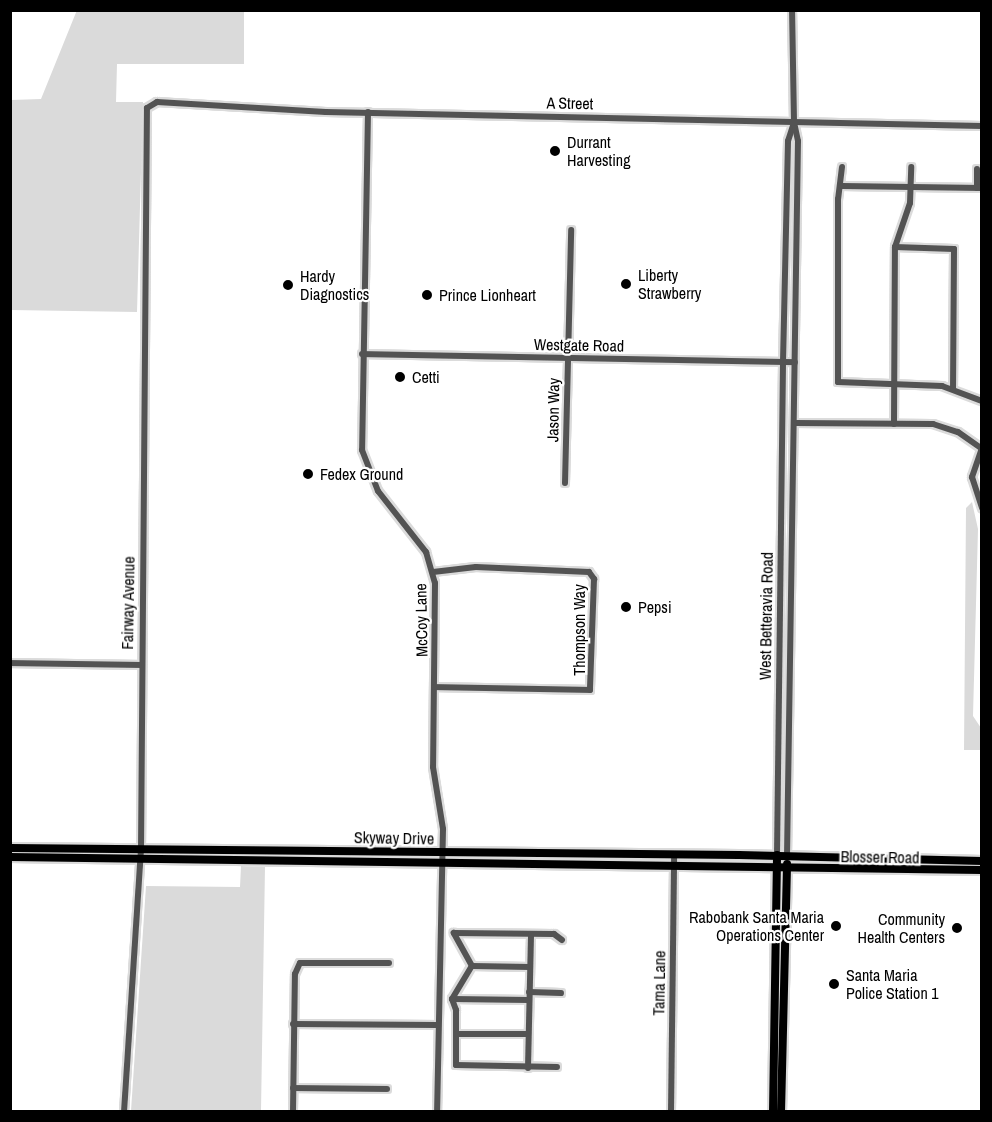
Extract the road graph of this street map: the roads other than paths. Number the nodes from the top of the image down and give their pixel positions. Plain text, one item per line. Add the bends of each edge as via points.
1 (792, 10) edge
2 (157, 102) joint
3 (368, 112) junction
4 (794, 122) junction
5 (981, 126) edge
6 (842, 167) dead end
7 (911, 167) dead end
8 (977, 170) dead end
9 (842, 186) junction
10 (911, 188) junction
11 (979, 188) edge
12 (571, 230) dead end
13 (895, 247) junction
14 (362, 354) junction
15 (568, 358) junction
16 (783, 362) junction
17 (795, 362) junction
18 (895, 385) junction
19 (953, 388) junction
20 (981, 401) edge
21 (795, 423) junction
22 (894, 424) junction
23 (981, 449) edge
24 (565, 483) dead end
25 (981, 508) edge
26 (433, 572) junction
27 (10, 663) edge
28 (140, 665) junction
29 (434, 687) junction
30 (10, 848) edge
31 (443, 853) junction
32 (140, 854) junction
33 (674, 854) junction
34 (777, 855) junction
35 (787, 856) junction
36 (10, 857) edge
37 (981, 861) edge
38 (442, 862) junction
39 (674, 864) junction
40 (777, 867) junction
41 (787, 867) junction
42 (981, 870) edge
43 (531, 934) junction
44 (562, 940) dead end
45 (389, 963) dead end
46 (472, 966) junction
47 (530, 967) junction
48 (529, 992) junction
49 (561, 993) dead end
50 (452, 999) junction
51 (529, 1000) junction
52 (293, 1024) junction
53 (438, 1025) junction
54 (456, 1034) junction
55 (528, 1034) junction
56 (557, 1067) dead end
57 (528, 1068) junction
58 (292, 1088) junction
59 (387, 1089) dead end
60 (124, 1112) edge
61 (293, 1112) edge
62 (437, 1112) edge
63 (671, 1112) edge
64 (773, 1112) edge
65 (781, 1112) edge

1 - 4 street, West Betteravia Road
2 - 3 street, A Street
2 - 28 street, Fairway Avenue via 146,112
3 - 4 street, A Street
3 - 14 street, McCoy Lane
4 - 5 street, A Street
4 - 16 street, West Betteravia Road via 788,141
4 - 17 street, West Betteravia Road via 798,141
6 - 9 street
7 - 10 street
8 - 11 street
9 - 10 street
9 - 18 street via 838,199 838,382
10 - 11 street
10 - 13 street
12 - 15 street, Jason Way
13 - 18 street
13 - 19 street via 954,249
14 - 15 street, Westgate Road
14 - 26 street, McCoy Lane via 360,431 365,466 378,491 417,537
15 - 16 street, Westgate Road
15 - 24 street, Jason Way
16 - 17 street, Westgate Road
16 - 34 street, West Betteravia Road
17 - 21 street, West Betteravia Road
18 - 19 street
18 - 22 street
19 - 20 street
21 - 22 street
21 - 35 street, West Betteravia Road via 790,522
22 - 23 street via 947,427
23 - 25 street via 972,477
26 - 29 street, McCoy Lane
26 - 29 street, Thompson Way via 476,567 589,572 594,579 590,690
27 - 28 street
28 - 32 street, Fairway Avenue
29 - 31 street, McCoy Lane via 433,783 442,814
30 - 32 main road, Skyway Drive
31 - 32 main road, Skyway Drive
31 - 33 main road, Skyway Drive
31 - 38 street, McCoy Lane
32 - 36 main road, Skyway Drive
32 - 38 main road, Skyway Drive
32 - 60 street, Fairway Avenue
33 - 34 main road, Skyway Drive
33 - 39 street, Tama Lane
34 - 35 main road, Blosser Road
34 - 40 main road, West Betteravia Road
35 - 37 main road, Blosser Road
35 - 41 main road, West Betteravia Road
38 - 39 main road, Skyway Drive
38 - 53 street, McCoy Lane
39 - 40 main road, Skyway Drive
39 - 63 street, Tama Lane
40 - 41 main road, Blosser Road
40 - 64 main road, West Betteravia Road
41 - 42 main road, Blosser Road via 906,872
41 - 65 main road, West Betteravia Road
43 - 44 street via 558,935
43 - 46 street via 454,933
43 - 47 street
45 - 52 street via 300,963
46 - 47 street
46 - 50 street
47 - 48 street
48 - 49 street
48 - 51 street
50 - 51 street
50 - 54 street via 456,1006
51 - 55 street
52 - 53 street
52 - 58 street
53 - 62 street, McCoy Lane
54 - 55 street
54 - 57 street via 456,1065
55 - 57 street
56 - 57 street
58 - 59 street
58 - 61 street

